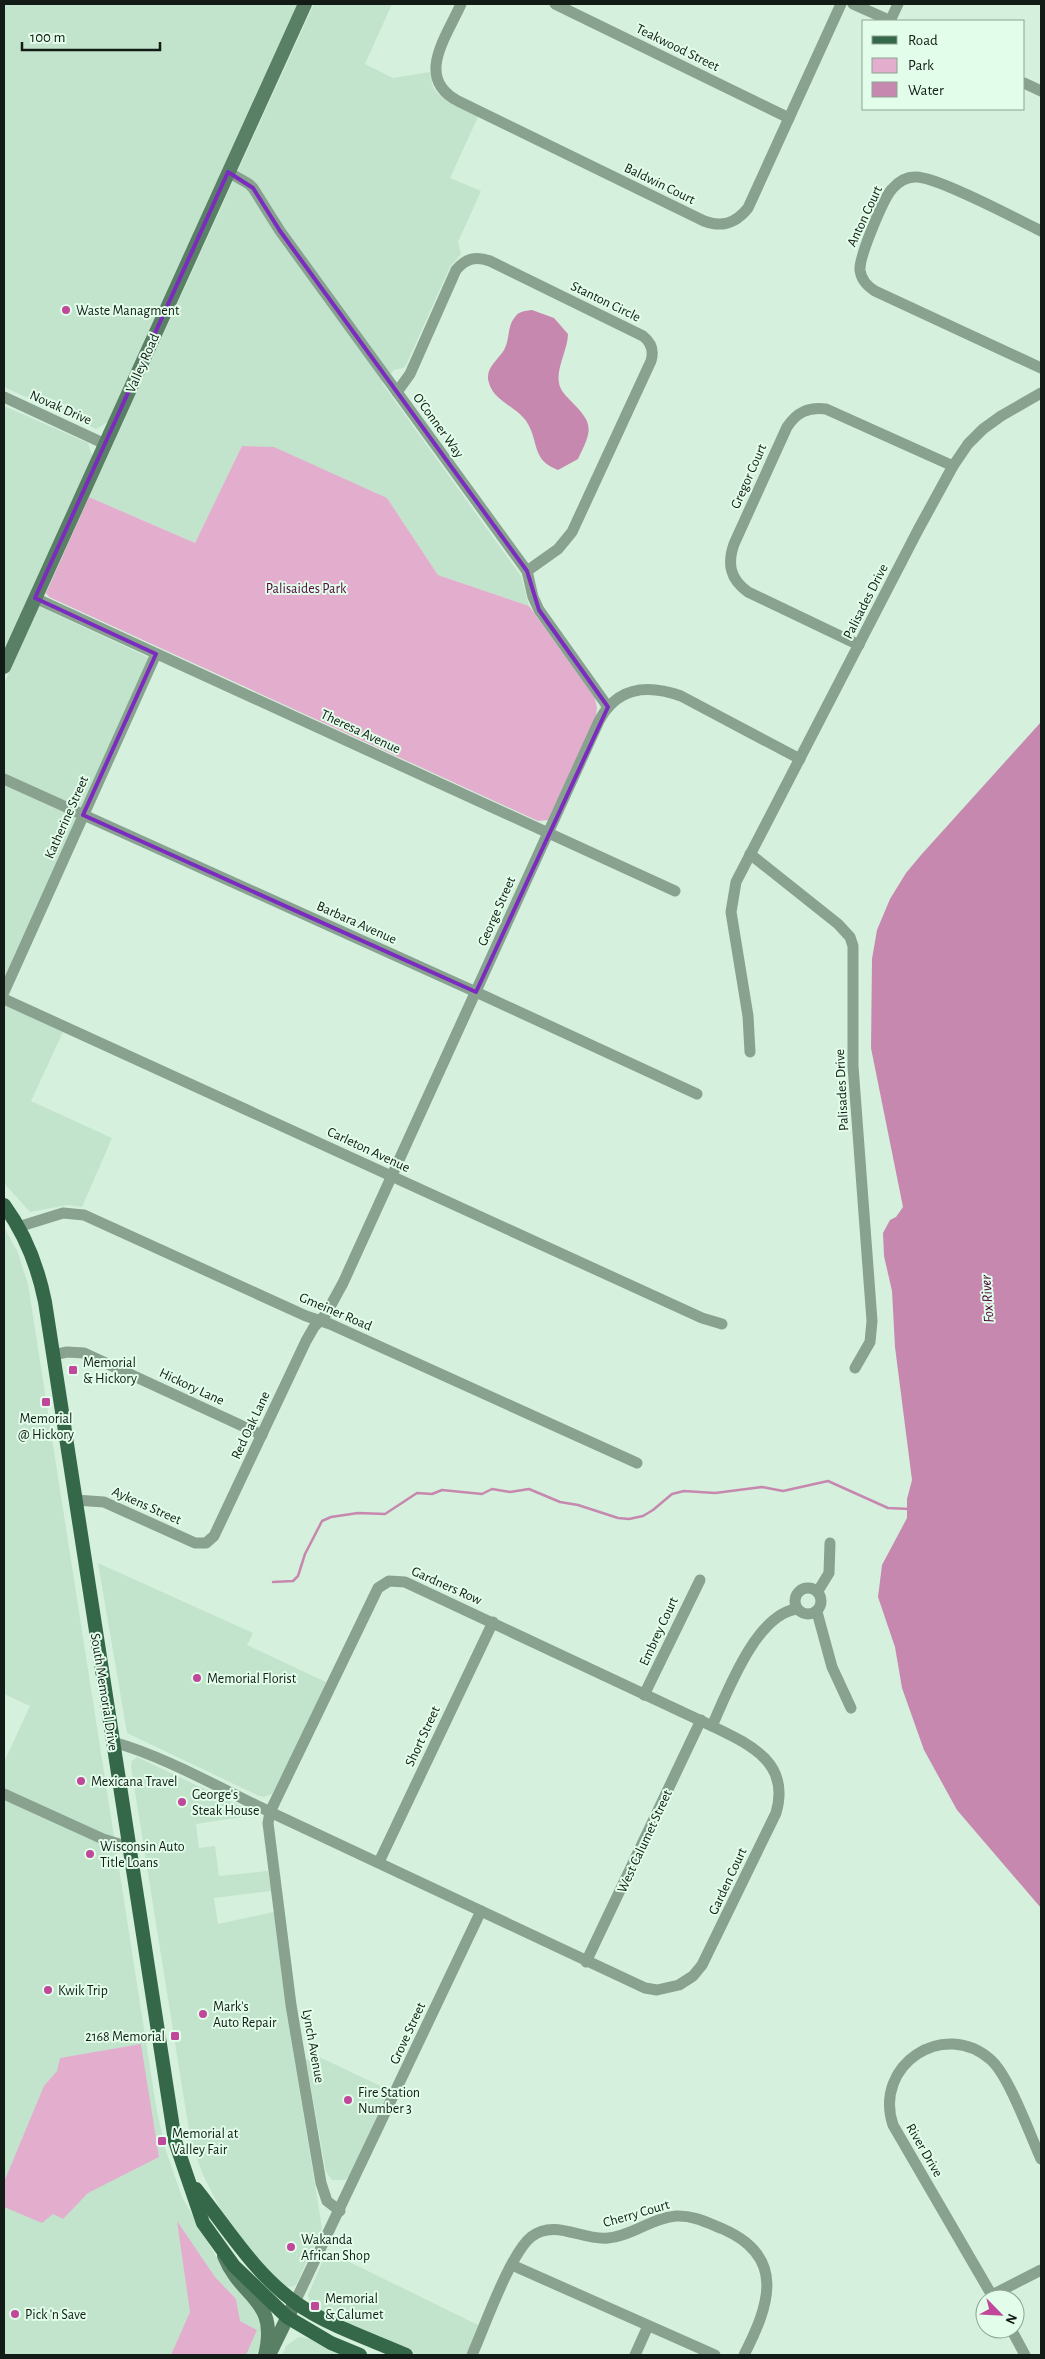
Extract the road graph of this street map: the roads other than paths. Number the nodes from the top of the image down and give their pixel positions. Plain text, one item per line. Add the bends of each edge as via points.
1 (305, 4) edge
2 (461, 4) edge
3 (555, 4) edge
4 (841, 4) edge
5 (853, 4) edge
6 (898, 4) edge
7 (889, 20) edge
8 (891, 20) edge
9 (1025, 83) edge
10 (1041, 91) edge
11 (789, 118) junction
12 (228, 172) junction
13 (1041, 230) edge
14 (1041, 368) edge
15 (396, 392) junction
16 (1040, 396) edge
17 (4, 397) edge
18 (105, 444) junction
19 (953, 466) junction
20 (527, 571) junction
21 (35, 598) junction
22 (860, 644) junction
23 (156, 654) junction
24 (4, 667) edge
25 (608, 707) junction
26 (800, 759) junction
27 (4, 779) edge
28 (83, 815) junction
29 (548, 833) junction
30 (750, 854) junction
31 (675, 891) dead end
32 (4, 992) edge
33 (476, 992) junction
34 (4, 998) edge
35 (750, 1052) dead end
36 (697, 1094) dead end
37 (392, 1176) junction
38 (4, 1205) edge
39 (18, 1227) junction
40 (320, 1320) junction
41 (722, 1324) dead end
42 (53, 1355) junction
43 (855, 1368) dead end
44 (262, 1434) junction
45 (637, 1464) dead end
46 (75, 1500) junction
47 (206, 1543) joint
48 (830, 1543) dead end
49 (700, 1580) dead end
50 (818, 1591) junction
51 (797, 1609) junction
52 (817, 1612) junction
53 (493, 1622) junction
54 (644, 1695) junction
55 (851, 1708) dead end
56 (701, 1720) junction
57 (712, 1726) junction
58 (113, 1742) junction
59 (4, 1794) edge
60 (270, 1812) junction
61 (129, 1847) junction
62 (379, 1862) junction
63 (481, 1911) junction
64 (586, 1962) junction
65 (1041, 2159) edge
66 (192, 2184) junction
67 (340, 2212) junction
68 (221, 2248) junction
69 (512, 2265) junction
70 (1041, 2270) edge
71 (988, 2289) edge
72 (1007, 2289) edge
73 (295, 2302) junction
74 (287, 2317) junction
75 (648, 2326) junction
76 (1016, 2339) edge
77 (267, 2355) edge
78 (360, 2355) edge
79 (406, 2355) edge
80 (472, 2355) edge
81 (635, 2355) edge
82 (715, 2355) edge
83 (744, 2355) edge
84 (1025, 2355) edge

1 - 12 main road, Valley Road
2 - 11 street, Baldwin Court via 435,65 436,78 444,92 711,224 736,220 748,208
3 - 11 street, Teakwood Street
4 - 11 street, Baldwin Court
5 - 7 street
6 - 8 street
9 - 10 street
12 - 15 street, O'Conner Way via 253,188 280,231
12 - 18 main road, Valley Road
13 - 14 street, Anton Court via 931,180 910,177 889,193 862,253 860,268 865,283 874,291
15 - 20 street, O'Conner Way
15 - 20 street, Stanton Circle via 410,374 456,270 474,258 490,261 649,340 653,351 651,362 572,532 558,549
16 - 19 street, Palisades Drive via 983,429
17 - 18 street, Novak Drive
18 - 21 main road, Valley Road
19 - 22 street, Palisades Drive
19 - 22 street, Gregor Court via 826,409 803,411 787,427 734,544 730,560 732,575 748,592
20 - 25 street, O'Conner Way via 539,610
21 - 23 street, Theresa Avenue
21 - 24 main road, Valley Road
22 - 26 street, Palisades Drive
23 - 28 street, Katherine Street
23 - 29 street, Theresa Avenue
25 - 26 street, George Street via 637,690 668,691
25 - 29 street, George Street
26 - 30 street, Palisades Drive
27 - 28 street, Barbara Avenue
28 - 32 street, Katherine Street
28 - 33 street, Barbara Avenue
29 - 31 street, Theresa Avenue
29 - 33 street, George Street
30 - 35 street, Palisades Drive via 736,882 732,912 748,1016
30 - 43 street, Palisades Drive via 838,924 850,937 853,946 853,1066 872,1321 870,1342
33 - 36 street, Barbara Avenue
33 - 37 street, George Street
34 - 37 street, Carleton Avenue
37 - 40 street, George Street via 333,1303
37 - 41 street, Carleton Avenue via 702,1318
38 - 39 main road, South Memorial Drive
39 - 40 street, Gmeiner Road via 63,1213 84,1215
39 - 42 main road, South Memorial Drive via 41,1282
40 - 44 street, Red Oak Lane via 306,1341
40 - 45 street, Gmeiner Road
42 - 44 street, Hickory Lane via 84,1353
42 - 46 main road, South Memorial Drive
44 - 47 street, Red Oak Lane via 214,1536
46 - 47 street, Aykens Street via 104,1502 195,1543
46 - 58 main road, South Memorial Drive
48 - 50 street via 829,1573
49 - 54 street, Embrey Court
50 - 51 street via 802,1590 795,1600
50 - 52 street via 822,1599
51 - 52 street via 804,1614
51 - 57 street via 772,1622 748,1650
52 - 55 street via 832,1667
53 - 54 street, Gardners Row
53 - 60 street, Gardners Row via 405,1582 389,1581 378,1588
53 - 62 street, Short Street
54 - 56 street, Gardners Row
56 - 57 street, Garden Court
56 - 64 street, West Calumet Street
57 - 64 street, Garden Court via 761,1753 774,1772 779,1796 776,1813 702,1965 693,1976 678,1985 652,1989
58 - 60 street via 149,1754
58 - 61 main road, South Memorial Drive
59 - 61 street via 102,1839
60 - 62 street
60 - 67 street, Lynch Avenue via 269,1838 292,2008 321,2183 327,2201
61 - 66 main road, South Memorial Drive via 170,2114
62 - 63 street
63 - 64 street
63 - 67 street, Grove Street
65 - 71 street, River Drive via 1001,2072 985,2055 962,2045 931,2047 914,2056 896,2077 890,2098 893,2125
66 - 68 main road, South Memorial Drive via 203,2223
66 - 73 main road, South Memorial Drive via 251,2261
67 - 73 street, Grove Street
68 - 74 main road, South Memorial Drive via 250,2283
68 - 77 main road via 235,2279 267,2316
69 - 75 street
69 - 80 street, Cherry Court
69 - 83 street, Cherry Court via 532,2237 551,2229 606,2239 667,2218 702,2220 745,2240 759,2256 767,2274 765,2306
70 - 72 street, River Drive
73 - 74 main road
73 - 79 main road, South Memorial Drive via 341,2327
74 - 77 main road
74 - 78 main road, South Memorial Drive via 331,2343
75 - 81 street
75 - 82 street
76 - 84 street

